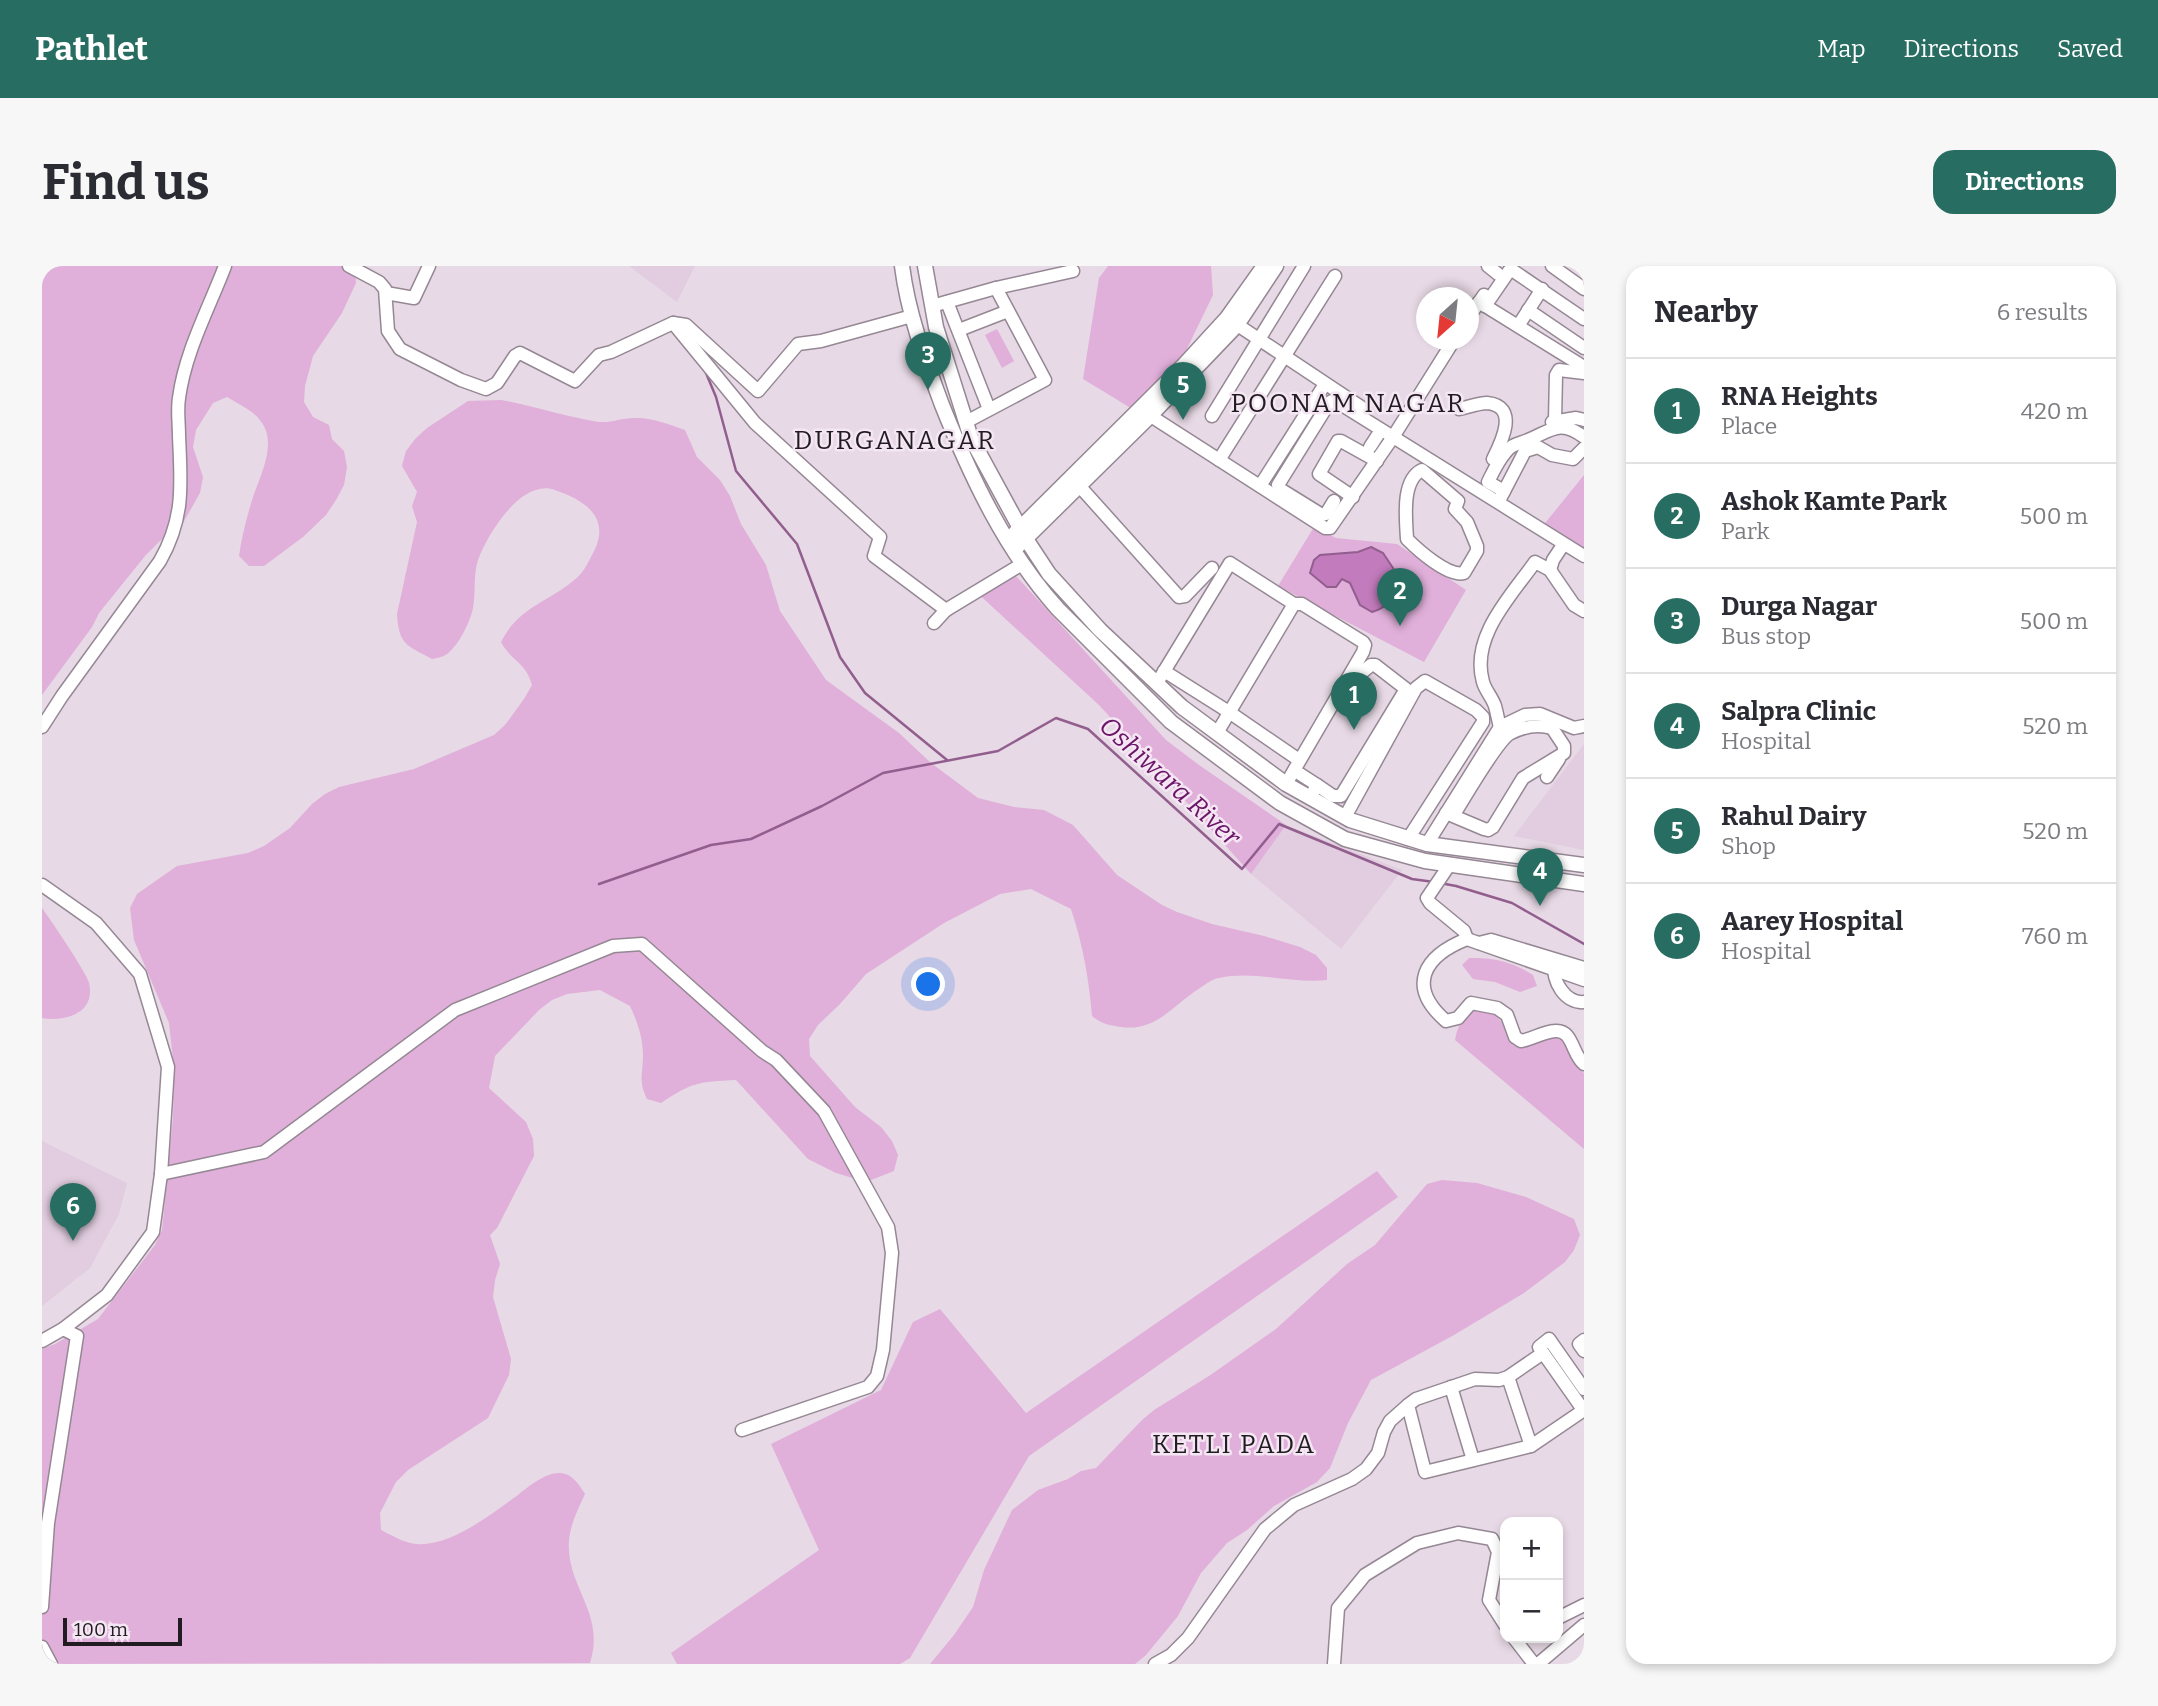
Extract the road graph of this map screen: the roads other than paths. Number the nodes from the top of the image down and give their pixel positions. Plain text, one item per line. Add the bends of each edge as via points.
1 (225, 266) edge
2 (349, 266) edge
3 (429, 266) edge
4 (902, 266) edge
5 (925, 266) edge
6 (1264, 266) edge
7 (1276, 266) edge
8 (1304, 266) edge
9 (1552, 266) edge
10 (1565, 266) edge
11 (1497, 269) edge
12 (1073, 271) dead end
13 (1335, 276) dead end
14 (1584, 280) edge
15 (996, 289) junction
16 (1542, 289) junction
17 (1584, 289) edge
18 (386, 293) junction
19 (947, 302) junction
20 (1482, 304) junction
21 (932, 306) junction
22 (1479, 307) edge
23 (1528, 310) junction
24 (1008, 311) junction
25 (912, 316) junction
26 (1584, 319) edge
27 (1232, 322) junction
28 (673, 323) junction
29 (1518, 326) junction
30 (958, 330) junction
31 (1259, 340) junction
32 (1583, 347) edge
33 (1448, 350) edge
34 (1283, 356) junction
35 (1584, 367) edge
36 (1584, 373) edge
37 (1325, 384) junction
38 (989, 408) junction
39 (1460, 409) dead end
40 (1145, 413) junction
41 (1212, 416) dead end
42 (1555, 421) junction
43 (1584, 421) edge
44 (966, 422) junction
45 (1381, 430) junction
46 (1395, 434) junction
47 (1584, 437) edge
48 (1500, 444) junction
49 (1370, 447) dead end
50 (1584, 448) edge
51 (1219, 460) junction
52 (1377, 461) junction
53 (1075, 481) junction
54 (1260, 486) junction
55 (1473, 488) junction
56 (1504, 491) junction
57 (1353, 497) junction
58 (1334, 501) dead end
59 (1458, 501) junction
60 (1497, 503) junction
61 (1023, 534) junction
62 (1563, 545) junction
63 (1009, 546) junction
64 (1584, 556) edge
65 (1022, 564) junction
66 (1212, 568) dead end
67 (1550, 570) junction
68 (1294, 604) junction
69 (946, 610) junction
70 (1584, 611) edge
71 (934, 623) dead end
72 (1161, 677) junction
73 (1228, 712) junction
74 (1584, 726) edge
75 (42, 727) edge
76 (1500, 727) junction
77 (1217, 733) junction
78 (1564, 753) junction
79 (1299, 760) junction
80 (1300, 774) junction
81 (1547, 777) dead end
82 (1289, 785) junction
83 (1314, 791) junction
84 (1450, 815) junction
85 (1345, 817) junction
86 (1408, 839) junction
87 (1427, 844) junction
88 (1450, 864) junction
89 (1584, 865) edge
90 (1584, 884) edge
91 (42, 885) edge
92 (1473, 941) junction
93 (1555, 964) junction
94 (1584, 968) edge
95 (1584, 980) edge
96 (1584, 1002) edge
97 (1584, 1063) edge
98 (161, 1174) junction
99 (63, 1329) junction
100 (1584, 1340) edge
101 (42, 1341) edge
102 (1584, 1351) edge
103 (1573, 1373) edge
104 (1508, 1377) junction
105 (1451, 1387) junction
106 (1584, 1389) edge
107 (1408, 1405) junction
108 (1584, 1410) edge
109 (742, 1430) dead end
110 (1531, 1446) junction
111 (1473, 1460) junction
112 (1584, 1605) edge
113 (42, 1607) edge
114 (1563, 1616) edge
115 (1500, 1617) edge
116 (1584, 1625) edge
117 (1518, 1643) edge
118 (42, 1647) edge
119 (51, 1664) edge
120 (1155, 1664) edge
121 (1334, 1664) edge
122 (1536, 1664) edge

1 - 75 street via 181,384 181,494 171,541
2 - 18 street via 379,282
3 - 18 street via 414,298
4 - 25 main road
5 - 21 main road
6 - 27 main road
7 - 27 main road
8 - 31 street
9 - 17 street
10 - 14 street
11 - 20 street
12 - 15 street
13 - 34 street
15 - 19 street
15 - 24 street
16 - 20 street via 1511,270
16 - 23 street
16 - 26 street
18 - 28 street via 388,331 400,349 486,389 497,383 520,353 575,381 598,355
19 - 21 street
19 - 30 street
20 - 22 street
20 - 29 street
21 - 44 main road
23 - 29 street
23 - 32 street
24 - 30 street
24 - 38 street via 1045,380
25 - 28 street via 798,344 758,391 686,325
25 - 63 main road via 960,449
27 - 31 street
27 - 40 main road
28 - 69 street via 755,423 880,537 874,556
29 - 35 street
30 - 38 street
31 - 34 street
31 - 41 street
33 - 46 street
34 - 37 street
34 - 51 street
36 - 42 street via 1559,370
37 - 46 street
37 - 54 street
38 - 44 street
39 - 48 street via 1485,403 1498,407 1507,421
40 - 51 street
40 - 53 main road
42 - 43 street
42 - 48 street
44 - 61 main road
45 - 46 street
45 - 49 street
45 - 58 street via 1330,402 1278,483 1280,489 1322,514
46 - 52 street
46 - 55 street
47 - 56 street via 1561,426 1514,444 1488,482
48 - 55 street
50 - 56 street via 1573,459 1538,447 1525,452
51 - 54 street
52 - 57 street
52 - 57 street via 1338,441 1318,474
53 - 61 main road
53 - 66 street via 1179,597
54 - 57 street via 1328,528
55 - 59 street
55 - 60 street
56 - 60 street
59 - 59 street via 1455,509 1467,522 1477,551 1464,573 1455,575 1407,538 1406,516 1408,491 1422,470
60 - 62 street
61 - 63 main road
61 - 72 main road via 1049,574 1100,630
62 - 64 street
62 - 67 street
63 - 65 main road
65 - 69 street
65 - 88 main road via 1058,609 1171,722 1280,803 1345,839
67 - 70 street via 1574,605
67 - 76 street via 1535,562 1485,637 1480,657 1483,682
68 - 72 street via 1230,563
68 - 73 street
68 - 79 street via 1302,604 1366,645
69 - 71 street
72 - 73 street
72 - 77 main road via 1182,707
73 - 77 street
73 - 79 street
74 - 76 street via 1574,728 1540,714 1525,715
76 - 84 street
77 - 82 main road
78 - 81 street
78 - 84 street via 1523,778 1490,829
78 - 84 street via 1549,726 1530,726 1509,735
79 - 82 street
80 - 82 street
80 - 83 street
80 - 83 street via 1368,666 1375,666 1406,689 1341,796
82 - 83 main road
83 - 85 main road
84 - 87 street
85 - 86 main road
85 - 86 street via 1416,688 1425,681 1476,710 1483,722
86 - 87 main road
87 - 89 main road
88 - 90 main road
88 - 92 street via 1428,902
91 - 98 street via 96,923 140,974 167,1068
92 - 93 street
92 - 97 street via 1445,948 1435,963 1431,962 1424,978 1433,1009 1446,1021 1458,1018 1471,1003 1497,1008 1507,1015 1521,1041 1552,1031 1567,1034
93 - 94 street
93 - 95 street
93 - 96 street via 1564,995
98 - 99 street via 153,1232 107,1295
98 - 109 street via 264,1152 455,1010 613,946 642,944 776,1060 824,1111 888,1227 890,1284 877,1376 868,1387
99 - 101 street
99 - 113 street via 77,1336 48,1524
100 - 102 street via 1579,1344
103 - 104 street via 1549,1339 1539,1347 1543,1353
103 - 106 street
103 - 108 street
104 - 105 street via 1475,1379
104 - 110 street
105 - 107 street
105 - 111 street
107 - 111 street via 1425,1472
107 - 120 street via 1390,1421 1378,1453 1366,1469 1294,1505 1265,1529 1188,1638
108 - 110 street
110 - 111 street
112 - 114 street
115 - 121 street via 1489,1600 1498,1552 1492,1539 1458,1533 1417,1543 1365,1575 1338,1608
116 - 122 street
117 - 122 street
118 - 119 street

